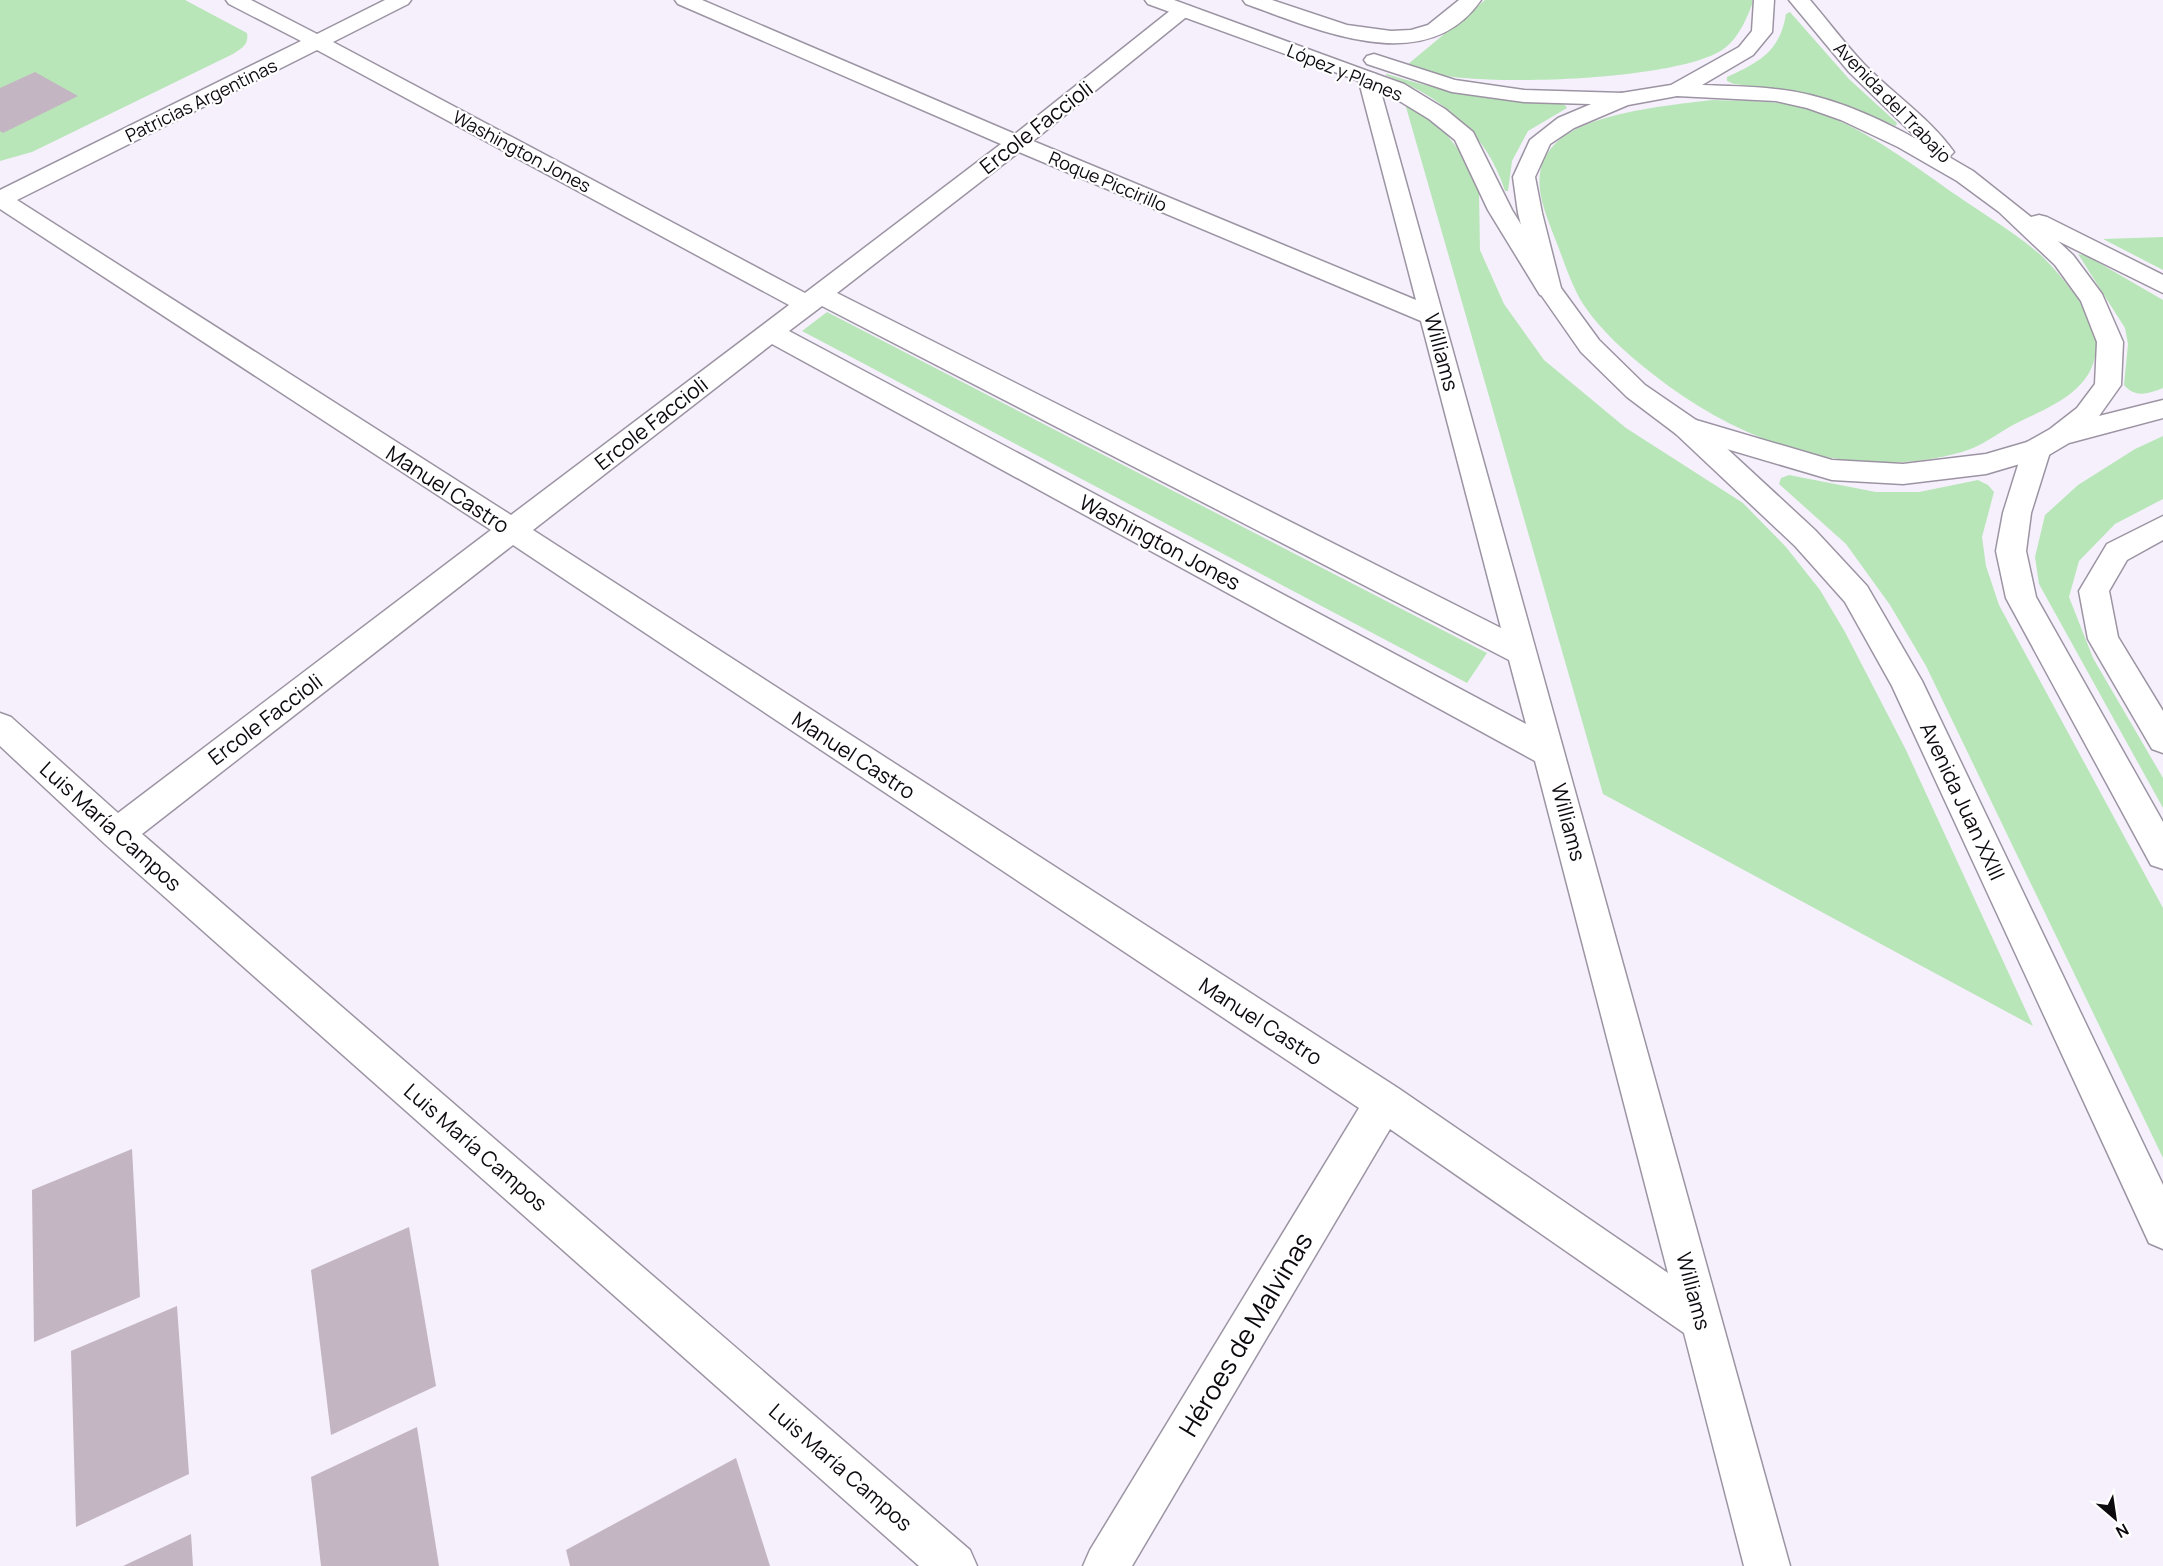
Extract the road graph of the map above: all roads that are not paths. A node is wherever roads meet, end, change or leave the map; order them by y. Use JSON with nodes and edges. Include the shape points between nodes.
{"nodes":[{"id":1,"x":236,"y":0,"type":"edge"},
{"id":2,"x":401,"y":0,"type":"edge"},
{"id":3,"x":685,"y":0,"type":"edge"},
{"id":4,"x":1155,"y":0,"type":"edge"},
{"id":5,"x":1253,"y":0,"type":"edge"},
{"id":6,"x":1471,"y":0,"type":"edge"},
{"id":7,"x":1764,"y":0,"type":"edge"},
{"id":8,"x":1799,"y":0,"type":"edge"},
{"id":9,"x":1189,"y":5,"type":"edge"},
{"id":10,"x":318,"y":42,"type":"junction"},
{"id":11,"x":1369,"y":78,"type":"junction"},
{"id":12,"x":1677,"y":90,"type":"junction"},
{"id":13,"x":1623,"y":99,"type":"junction"},
{"id":14,"x":1017,"y":143,"type":"junction"},
{"id":15,"x":1965,"y":176,"type":"junction"},
{"id":16,"x":0,"y":199,"type":"edge"},
{"id":17,"x":2007,"y":207,"type":"junction"},
{"id":18,"x":2163,"y":285,"type":"edge"},
{"id":19,"x":1549,"y":289,"type":"junction"},
{"id":20,"x":813,"y":299,"type":"junction"},
{"id":21,"x":1432,"y":316,"type":"junction"},
{"id":22,"x":770,"y":332,"type":"junction"},
{"id":23,"x":2163,"y":410,"type":"edge"},
{"id":24,"x":1686,"y":427,"type":"junction"},
{"id":25,"x":2048,"y":443,"type":"junction"},
{"id":26,"x":2163,"y":527,"type":"edge"},
{"id":27,"x":512,"y":530,"type":"junction"},
{"id":28,"x":1523,"y":653,"type":"junction"},
{"id":29,"x":0,"y":726,"type":"edge"},
{"id":30,"x":2163,"y":740,"type":"edge"},
{"id":31,"x":1550,"y":753,"type":"junction"},
{"id":32,"x":117,"y":833,"type":"junction"},
{"id":33,"x":2163,"y":854,"type":"edge"},
{"id":34,"x":1384,"y":1102,"type":"junction"},
{"id":35,"x":2163,"y":1229,"type":"edge"},
{"id":36,"x":1702,"y":1321,"type":"junction"},
{"id":37,"x":954,"y":1566,"type":"edge"},
{"id":38,"x":1106,"y":1566,"type":"edge"},
{"id":39,"x":1767,"y":1566,"type":"edge"}],
"edges":[{"from":1,"to":10,"type":"street","name":"Washington Jones"},
{"from":2,"to":10,"type":"street","name":"Patricias Argentinas"},
{"from":3,"to":14,"type":"street","name":"Roque Piccirillo"},
{"from":4,"to":9,"type":"street","name":"López y Planes"},
{"from":5,"to":6,"type":"street","name":"López y Planes","via":[[1373,38],[1436,29]]},
{"from":7,"to":12,"type":"street","via":[[1762,32],[1746,51]]},
{"from":8,"to":15,"type":"street","name":"Avenida del Trabajo","via":[[1856,68],[1922,129]]},
{"from":9,"to":11,"type":"street","name":"López y Planes"},
{"from":9,"to":13,"type":"street","name":"López y Planes","via":[[1452,86],[1524,96]]},
{"from":9,"to":14,"type":"street","name":"Ercole Faccioli"},
{"from":10,"to":16,"type":"street","name":"Patricias Argentinas"},
{"from":10,"to":20,"type":"street","name":"Washington Jones"},
{"from":11,"to":19,"type":"street","name":"López y Planes","via":[[1437,114],[1465,137],[1500,210]]},
{"from":11,"to":21,"type":"street","name":"Williams"},
{"from":12,"to":13,"type":"street"},
{"from":12,"to":15,"type":"street","via":[[1776,95],[1813,103],[1906,142]]},
{"from":13,"to":19,"type":"street","via":[[1566,123],[1541,141],[1524,177]]},
{"from":14,"to":20,"type":"street","name":"Ercole Faccioli"},
{"from":14,"to":21,"type":"street","name":"Roque Piccirillo"},
{"from":15,"to":17,"type":"street"},
{"from":16,"to":27,"type":"street","name":"Manuel Castro"},
{"from":17,"to":18,"type":"street"},
{"from":17,"to":25,"type":"street","via":[[2064,260],[2093,300],[2110,342],[2108,385],[2086,415]]},
{"from":19,"to":24,"type":"street","name":"López y Planes","via":[[1590,346],[1636,391]]},
{"from":20,"to":22,"type":"street","name":"Ercole Faccioli"},
{"from":20,"to":28,"type":"street","name":"Washington Jones"},
{"from":21,"to":28,"type":"street","name":"Williams"},
{"from":22,"to":27,"type":"street","name":"Ercole Faccioli"},
{"from":22,"to":31,"type":"street","name":"Washington Jones"},
{"from":23,"to":25,"type":"street"},
{"from":24,"to":25,"type":"street","via":[[1832,470],[1903,474],[1986,464]]},
{"from":24,"to":35,"type":"street","name":"Avenida Juan XXIII","via":[[1805,538],[1856,594],[1906,681]]},
{"from":25,"to":33,"type":"street","via":[[2017,513],[2011,550],[2020,598]]},
{"from":26,"to":30,"type":"street","via":[[2117,552],[2094,591],[2103,639]]},
{"from":27,"to":32,"type":"street","name":"Ercole Faccioli"},
{"from":27,"to":34,"type":"street","name":"Manuel Castro"},
{"from":28,"to":31,"type":"street","name":"Williams"},
{"from":29,"to":32,"type":"street","name":"Luis María Campos"},
{"from":31,"to":36,"type":"street","name":"Williams"},
{"from":32,"to":37,"type":"street","name":"Luis María Campos"},
{"from":34,"to":36,"type":"street","name":"Manuel Castro"},
{"from":34,"to":38,"type":"street","name":"Héroes de Malvinas"},
{"from":36,"to":39,"type":"street","name":"Williams"}]}
